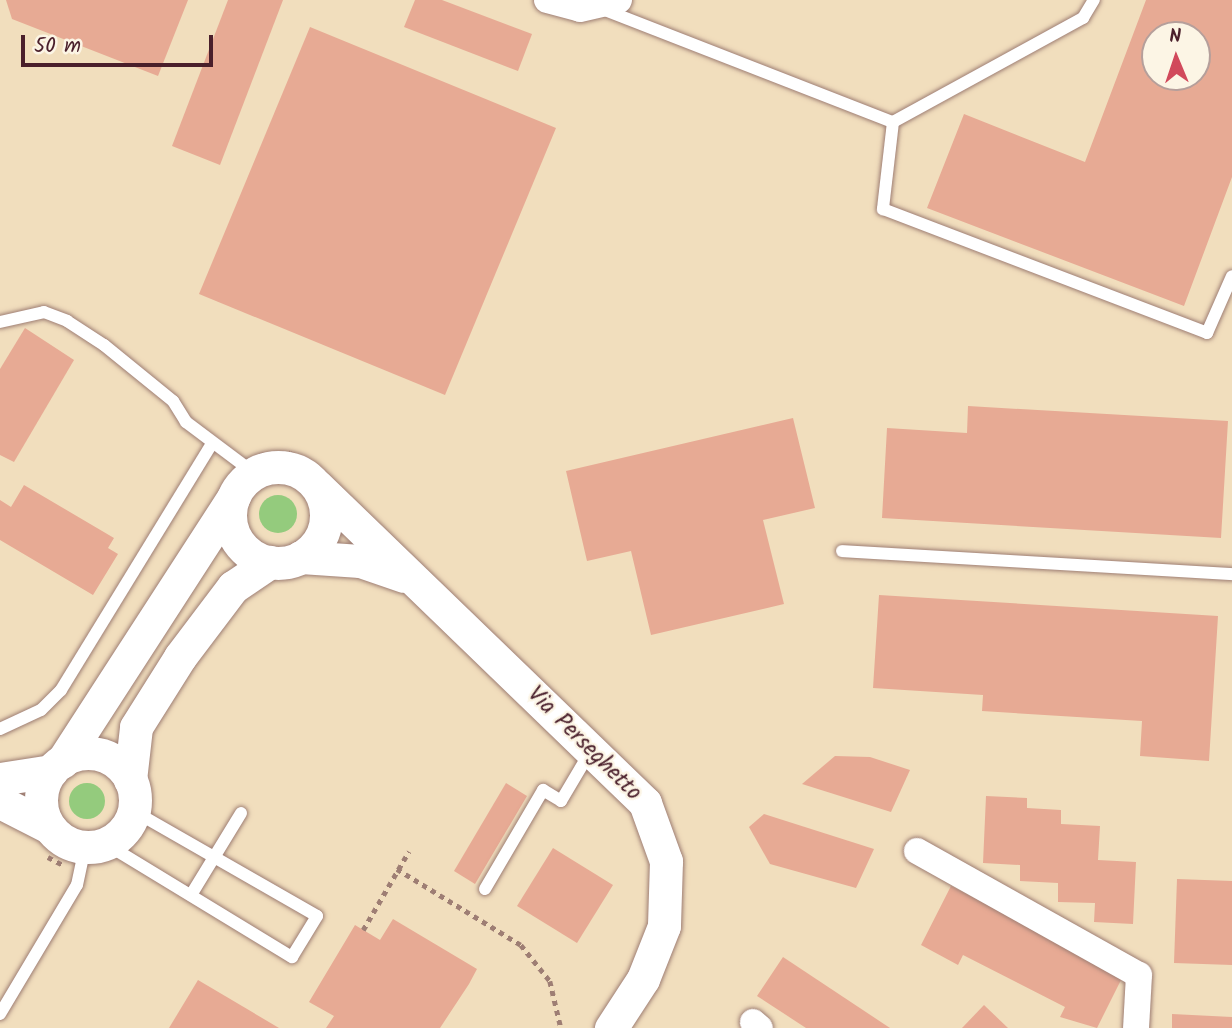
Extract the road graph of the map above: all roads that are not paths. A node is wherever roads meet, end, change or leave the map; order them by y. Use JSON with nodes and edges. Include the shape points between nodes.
{"nodes":[{"id":1,"x":547,"y":0,"type":"edge"},
{"id":2,"x":1094,"y":0,"type":"edge"},
{"id":3,"x":609,"y":4,"type":"edge"},
{"id":4,"x":893,"y":122,"type":"junction"},
{"id":5,"x":1232,"y":276,"type":"edge"},
{"id":6,"x":0,"y":322,"type":"edge"},
{"id":7,"x":212,"y":444,"type":"junction"},
{"id":8,"x":244,"y":484,"type":"junction"},
{"id":9,"x":317,"y":486,"type":"junction"},
{"id":10,"x":842,"y":551,"type":"dead end"},
{"id":11,"x":285,"y":560,"type":"junction"},
{"id":12,"x":1232,"y":574,"type":"edge"},
{"id":13,"x":408,"y":577,"type":"junction"},
{"id":14,"x":0,"y":729,"type":"edge"},
{"id":15,"x":592,"y":749,"type":"junction"},
{"id":16,"x":56,"y":766,"type":"junction"},
{"id":17,"x":0,"y":779,"type":"edge"},
{"id":18,"x":132,"y":795,"type":"junction"},
{"id":19,"x":0,"y":802,"type":"edge"},
{"id":20,"x":241,"y":813,"type":"dead end"},
{"id":21,"x":49,"y":827,"type":"junction"},
{"id":22,"x":96,"y":846,"type":"junction"},
{"id":23,"x":917,"y":851,"type":"dead end"},
{"id":24,"x":216,"y":855,"type":"junction"},
{"id":25,"x":485,"y":889,"type":"dead end"},
{"id":26,"x":191,"y":895,"type":"junction"},
{"id":27,"x":0,"y":1014,"type":"edge"},
{"id":28,"x":611,"y":1028,"type":"edge"},
{"id":29,"x":1136,"y":1028,"type":"edge"}],
"edges":[{"from":1,"to":3,"type":"street"},
{"from":2,"to":4,"type":"lane","via":[[1083,18]]},
{"from":3,"to":4,"type":"lane"},
{"from":4,"to":5,"type":"lane","via":[[883,209],[1207,333]]},
{"from":6,"to":7,"type":"lane","via":[[44,312],[67,321],[173,401],[186,422]]},
{"from":7,"to":8,"type":"lane"},
{"from":7,"to":14,"type":"lane","via":[[61,690],[41,710]]},
{"from":8,"to":9,"type":"street","via":[[289,468]]},
{"from":8,"to":11,"type":"street","via":[[236,538]]},
{"from":8,"to":16,"type":"street","via":[[89,729]]},
{"from":9,"to":11,"type":"street","via":[[324,501],[323,534]]},
{"from":9,"to":13,"type":"street","name":"Via Perseghetto"},
{"from":10,"to":12,"type":"lane"},
{"from":11,"to":13,"type":"street","name":"Via Perseghetto","via":[[360,561]]},
{"from":11,"to":18,"type":"street","via":[[233,587],[180,657],[136,727]]},
{"from":13,"to":15,"type":"street","name":"Via Perseghetto"},
{"from":15,"to":25,"type":"lane","via":[[561,801],[543,790]]},
{"from":15,"to":28,"type":"street","name":"Via Perseghetto","via":[[645,803],[666,861],[664,926],[656,953]]},
{"from":16,"to":17,"type":"street"},
{"from":16,"to":18,"type":"street","via":[[99,755]]},
{"from":16,"to":21,"type":"street","via":[[41,803]]},
{"from":18,"to":22,"type":"street","via":[[127,827]]},
{"from":18,"to":24,"type":"lane"},
{"from":19,"to":21,"type":"street"},
{"from":20,"to":24,"type":"lane"},
{"from":21,"to":22,"type":"street"},
{"from":22,"to":26,"type":"lane"},
{"from":22,"to":27,"type":"lane"},
{"from":23,"to":29,"type":"street","via":[[1139,975]]},
{"from":24,"to":26,"type":"lane"},
{"from":24,"to":26,"type":"lane","via":[[317,916],[292,957]]}]}
